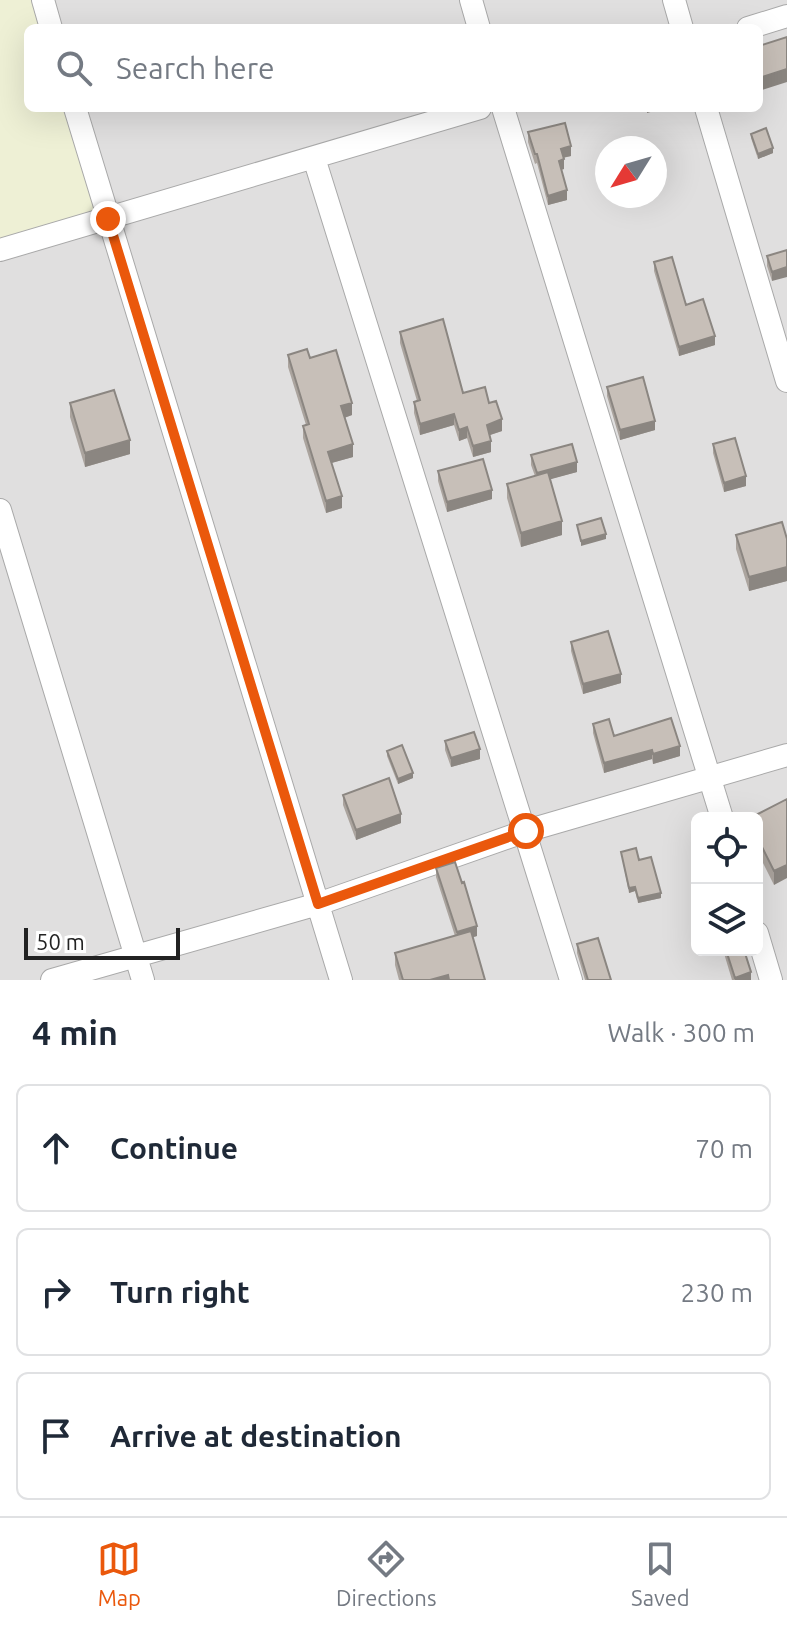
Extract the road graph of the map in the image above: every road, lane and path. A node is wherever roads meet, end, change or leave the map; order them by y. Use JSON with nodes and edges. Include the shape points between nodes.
{"nodes":[{"id":1,"x":43,"y":0,"type":"edge"},
{"id":2,"x":471,"y":0,"type":"edge"},
{"id":3,"x":674,"y":0,"type":"edge"},
{"id":4,"x":787,"y":16,"type":"edge"},
{"id":5,"x":50,"y":24,"type":"edge"},
{"id":6,"x":478,"y":24,"type":"edge"},
{"id":7,"x":681,"y":24,"type":"edge"},
{"id":8,"x":761,"y":24,"type":"edge"},
{"id":9,"x":76,"y":112,"type":"edge"},
{"id":10,"x":467,"y":112,"type":"edge"},
{"id":11,"x":504,"y":112,"type":"edge"},
{"id":12,"x":707,"y":112,"type":"edge"},
{"id":13,"x":314,"y":158,"type":"junction"},
{"id":14,"x":108,"y":219,"type":"junction"},
{"id":15,"x":0,"y":250,"type":"edge"},
{"id":16,"x":787,"y":381,"type":"edge"},
{"id":17,"x":0,"y":510,"type":"edge"},
{"id":18,"x":787,"y":755,"type":"edge"},
{"id":19,"x":710,"y":778,"type":"junction"},
{"id":20,"x":720,"y":812,"type":"edge"},
{"id":21,"x":526,"y":831,"type":"junction"},
{"id":22,"x":318,"y":904,"type":"junction"},
{"id":23,"x":763,"y":953,"type":"edge"},
{"id":24,"x":136,"y":956,"type":"junction"},
{"id":25,"x":52,"y":980,"type":"edge"},
{"id":26,"x":143,"y":980,"type":"edge"},
{"id":27,"x":341,"y":980,"type":"edge"},
{"id":28,"x":571,"y":980,"type":"edge"},
{"id":29,"x":771,"y":980,"type":"edge"}],
"edges":[{"from":1,"to":5,"type":"street"},
{"from":2,"to":6,"type":"street"},
{"from":3,"to":7,"type":"street"},
{"from":4,"to":8,"type":"street"},
{"from":9,"to":14,"type":"street"},
{"from":10,"to":13,"type":"street"},
{"from":11,"to":19,"type":"street"},
{"from":12,"to":16,"type":"street"},
{"from":13,"to":14,"type":"street"},
{"from":13,"to":21,"type":"street"},
{"from":14,"to":15,"type":"street"},
{"from":14,"to":22,"type":"street"},
{"from":17,"to":24,"type":"street"},
{"from":18,"to":19,"type":"street"},
{"from":19,"to":20,"type":"street"},
{"from":19,"to":21,"type":"street"},
{"from":21,"to":22,"type":"street"},
{"from":21,"to":28,"type":"street"},
{"from":22,"to":24,"type":"street"},
{"from":22,"to":27,"type":"street"},
{"from":23,"to":29,"type":"street"},
{"from":24,"to":25,"type":"street"},
{"from":24,"to":26,"type":"street"}]}
